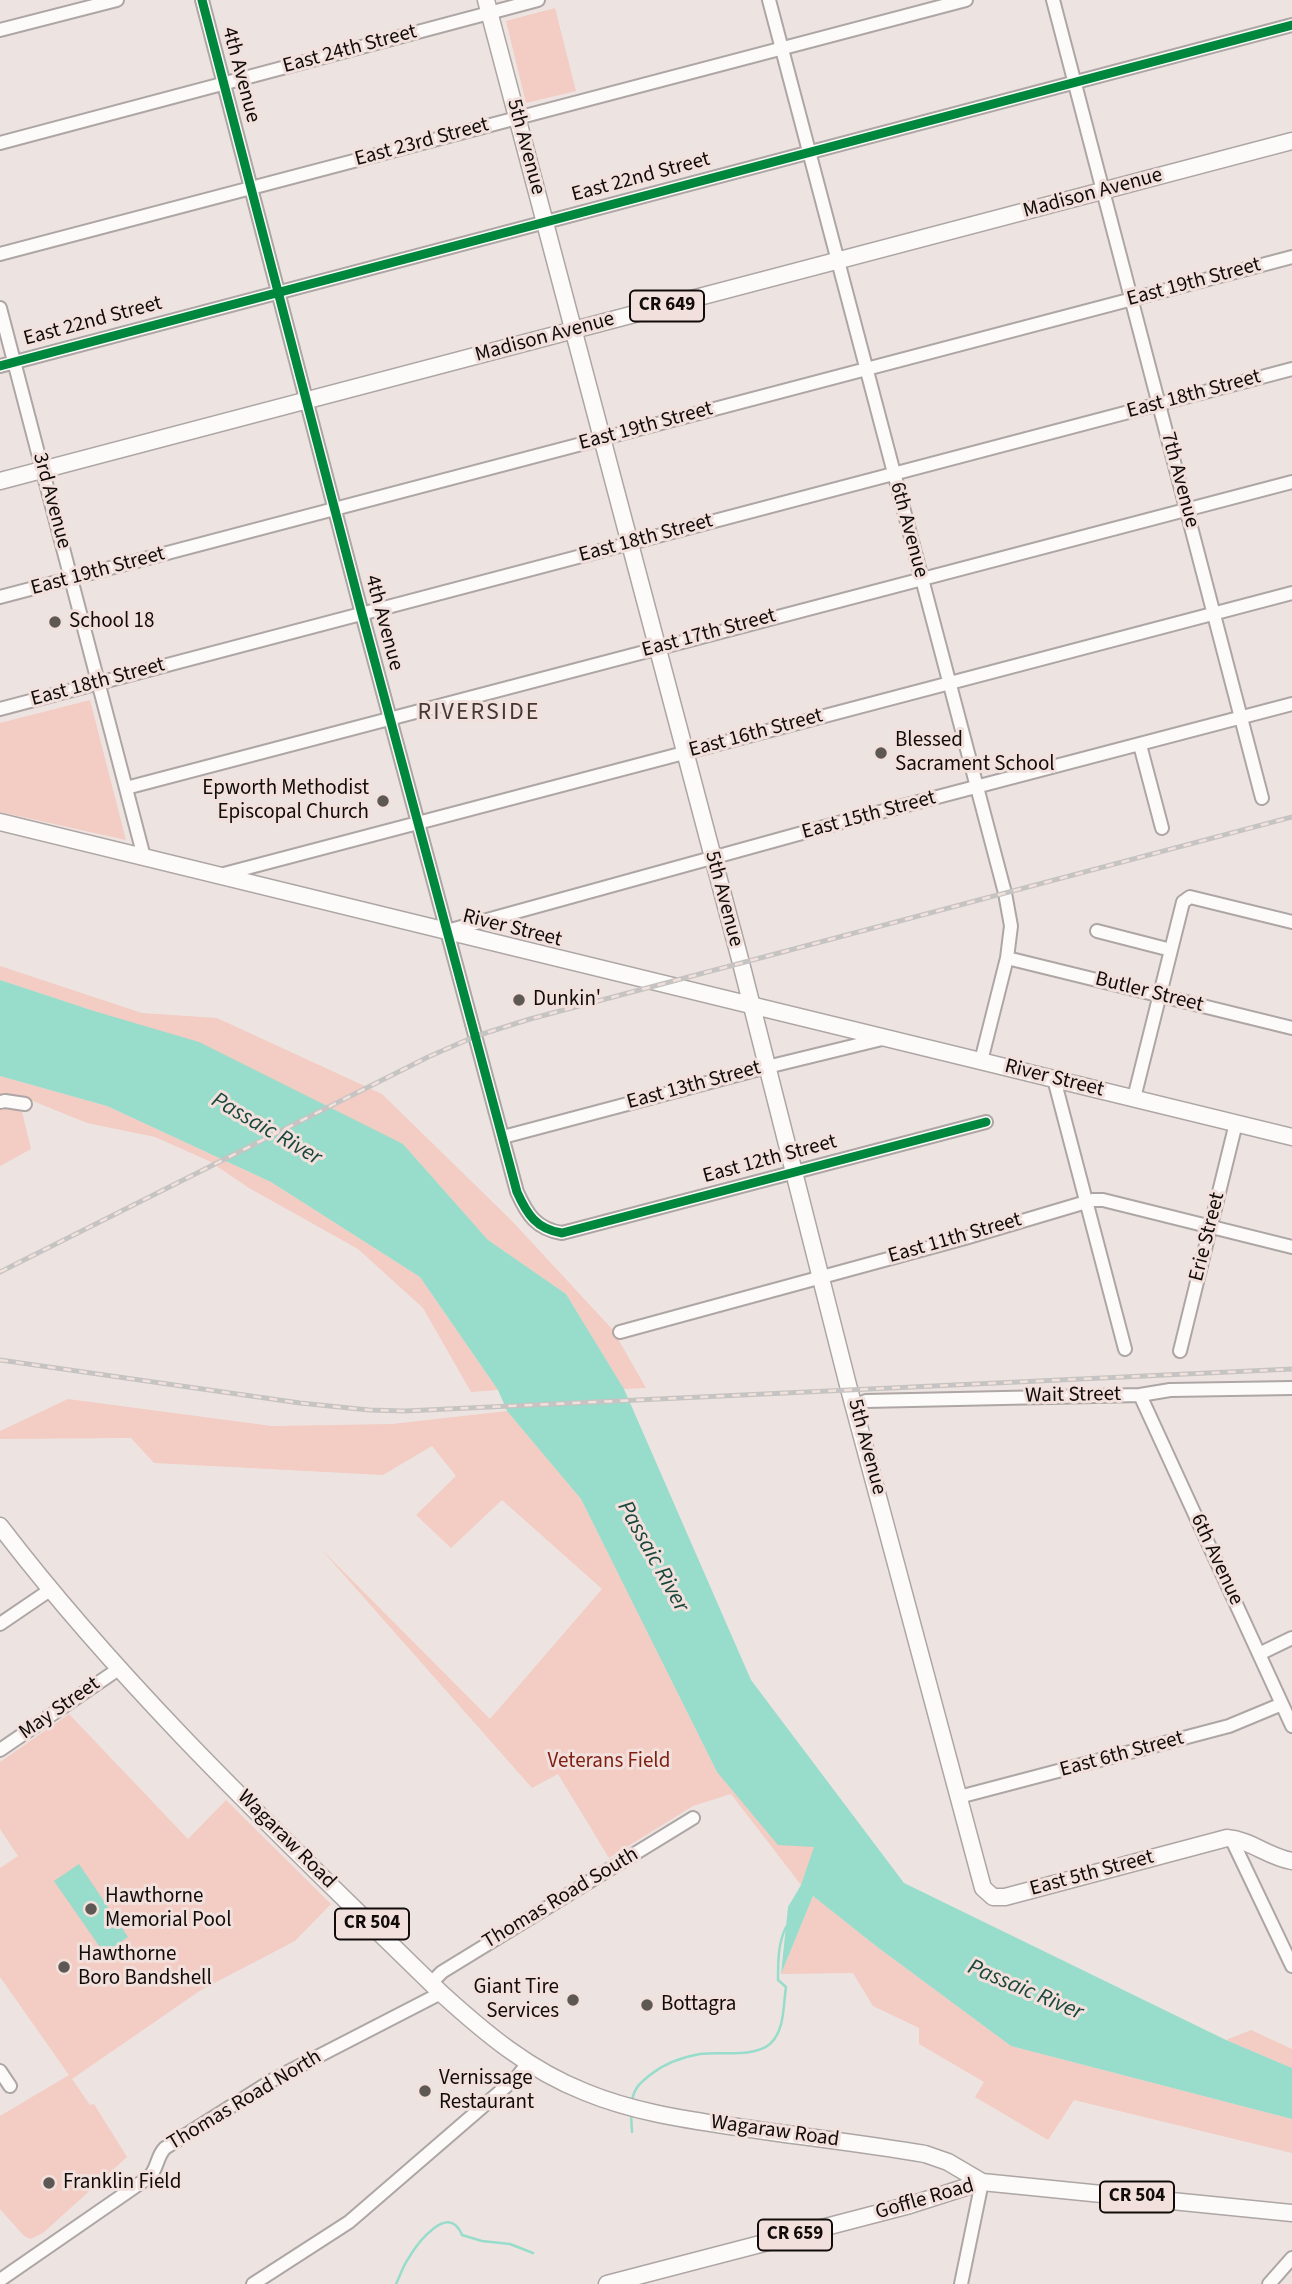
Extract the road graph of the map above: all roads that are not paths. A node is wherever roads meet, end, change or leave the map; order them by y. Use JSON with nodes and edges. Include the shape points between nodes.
{"nodes":[{"id":1,"x":117,"y":0,"type":"edge"},
{"id":2,"x":202,"y":0,"type":"edge"},
{"id":3,"x":538,"y":0,"type":"edge"},
{"id":4,"x":769,"y":0,"type":"edge"},
{"id":5,"x":966,"y":0,"type":"edge"},
{"id":6,"x":1053,"y":0,"type":"edge"},
{"id":7,"x":488,"y":6,"type":"edge"},
{"id":8,"x":1292,"y":25,"type":"edge"},
{"id":9,"x":0,"y":30,"type":"edge"},
{"id":10,"x":781,"y":48,"type":"junction"},
{"id":11,"x":225,"y":84,"type":"junction"},
{"id":12,"x":1075,"y":84,"type":"junction"},
{"id":13,"x":517,"y":118,"type":"junction"},
{"id":14,"x":1292,"y":141,"type":"edge"},
{"id":15,"x":0,"y":143,"type":"edge"},
{"id":16,"x":809,"y":152,"type":"junction"},
{"id":17,"x":253,"y":188,"type":"junction"},
{"id":18,"x":1104,"y":191,"type":"junction"},
{"id":19,"x":544,"y":222,"type":"junction"},
{"id":20,"x":0,"y":254,"type":"edge"},
{"id":21,"x":1292,"y":257,"type":"edge"},
{"id":22,"x":838,"y":261,"type":"junction"},
{"id":23,"x":279,"y":291,"type":"junction"},
{"id":24,"x":1132,"y":299,"type":"junction"},
{"id":25,"x":0,"y":308,"type":"edge"},
{"id":26,"x":572,"y":331,"type":"junction"},
{"id":27,"x":14,"y":362,"type":"junction"},
{"id":28,"x":0,"y":366,"type":"edge"},
{"id":29,"x":1292,"y":369,"type":"edge"},
{"id":30,"x":866,"y":370,"type":"junction"},
{"id":31,"x":308,"y":401,"type":"junction"},
{"id":32,"x":1159,"y":404,"type":"junction"},
{"id":33,"x":601,"y":439,"type":"junction"},
{"id":34,"x":43,"y":470,"type":"junction"},
{"id":35,"x":893,"y":474,"type":"junction"},
{"id":36,"x":0,"y":481,"type":"edge"},
{"id":37,"x":1292,"y":482,"type":"edge"},
{"id":38,"x":336,"y":509,"type":"junction"},
{"id":39,"x":1187,"y":509,"type":"junction"},
{"id":40,"x":629,"y":544,"type":"junction"},
{"id":41,"x":71,"y":578,"type":"junction"},
{"id":42,"x":921,"y":578,"type":"junction"},
{"id":43,"x":1292,"y":593,"type":"edge"},
{"id":44,"x":0,"y":597,"type":"edge"},
{"id":45,"x":362,"y":614,"type":"junction"},
{"id":46,"x":1214,"y":614,"type":"junction"},
{"id":47,"x":656,"y":648,"type":"junction"},
{"id":48,"x":99,"y":683,"type":"junction"},
{"id":49,"x":949,"y":683,"type":"junction"},
{"id":50,"x":1292,"y":704,"type":"edge"},
{"id":51,"x":0,"y":709,"type":"edge"},
{"id":52,"x":1241,"y":717,"type":"junction"},
{"id":53,"x":390,"y":718,"type":"junction"},
{"id":54,"x":1140,"y":744,"type":"junction"},
{"id":55,"x":684,"y":753,"type":"junction"},
{"id":56,"x":126,"y":788,"type":"junction"},
{"id":57,"x":976,"y":788,"type":"junction"},
{"id":58,"x":1262,"y":798,"type":"dead end"},
{"id":59,"x":0,"y":822,"type":"edge"},
{"id":60,"x":419,"y":823,"type":"junction"},
{"id":61,"x":1162,"y":828,"type":"dead end"},
{"id":62,"x":144,"y":857,"type":"junction"},
{"id":63,"x":712,"y":858,"type":"junction"},
{"id":64,"x":220,"y":875,"type":"junction"},
{"id":65,"x":1292,"y":922,"type":"edge"},
{"id":66,"x":447,"y":931,"type":"junction"},
{"id":67,"x":1097,"y":931,"type":"dead end"},
{"id":68,"x":1171,"y":950,"type":"junction"},
{"id":69,"x":1007,"y":958,"type":"junction"},
{"id":70,"x":1159,"y":996,"type":"junction"},
{"id":71,"x":750,"y":1004,"type":"junction"},
{"id":72,"x":1292,"y":1028,"type":"edge"},
{"id":73,"x":886,"y":1038,"type":"junction"},
{"id":74,"x":981,"y":1061,"type":"junction"},
{"id":75,"x":766,"y":1067,"type":"junction"},
{"id":76,"x":1054,"y":1079,"type":"junction"},
{"id":77,"x":1134,"y":1098,"type":"junction"},
{"id":78,"x":0,"y":1102,"type":"edge"},
{"id":79,"x":25,"y":1104,"type":"dead end"},
{"id":80,"x":986,"y":1122,"type":"dead end"},
{"id":81,"x":1236,"y":1123,"type":"junction"},
{"id":82,"x":503,"y":1137,"type":"junction"},
{"id":83,"x":1292,"y":1137,"type":"edge"},
{"id":84,"x":794,"y":1172,"type":"junction"},
{"id":85,"x":1086,"y":1202,"type":"junction"},
{"id":86,"x":1211,"y":1227,"type":"junction"},
{"id":87,"x":562,"y":1233,"type":"joint"},
{"id":88,"x":1292,"y":1247,"type":"edge"},
{"id":89,"x":821,"y":1276,"type":"junction"},
{"id":90,"x":620,"y":1332,"type":"dead end"},
{"id":91,"x":1125,"y":1349,"type":"dead end"},
{"id":92,"x":1180,"y":1351,"type":"dead end"},
{"id":93,"x":1292,"y":1388,"type":"edge"},
{"id":94,"x":1140,"y":1395,"type":"junction"},
{"id":95,"x":855,"y":1406,"type":"junction"},
{"id":96,"x":0,"y":1526,"type":"edge"},
{"id":97,"x":50,"y":1590,"type":"junction"},
{"id":98,"x":0,"y":1624,"type":"edge"},
{"id":99,"x":1292,"y":1638,"type":"edge"},
{"id":100,"x":1259,"y":1654,"type":"junction"},
{"id":101,"x":120,"y":1668,"type":"junction"},
{"id":102,"x":1282,"y":1704,"type":"junction"},
{"id":103,"x":1292,"y":1726,"type":"edge"},
{"id":104,"x":0,"y":1750,"type":"edge"},
{"id":105,"x":959,"y":1797,"type":"junction"},
{"id":106,"x":693,"y":1818,"type":"dead end"},
{"id":107,"x":1231,"y":1838,"type":"junction"},
{"id":108,"x":1292,"y":1861,"type":"edge"},
{"id":109,"x":1292,"y":1966,"type":"edge"},
{"id":110,"x":436,"y":1988,"type":"junction"},
{"id":111,"x":528,"y":2063,"type":"junction"},
{"id":112,"x":0,"y":2071,"type":"edge"},
{"id":113,"x":10,"y":2085,"type":"dead end"},
{"id":114,"x":982,"y":2182,"type":"junction"},
{"id":115,"x":1292,"y":2213,"type":"edge"},
{"id":116,"x":1292,"y":2258,"type":"edge"},
{"id":117,"x":0,"y":2280,"type":"edge"},
{"id":118,"x":253,"y":2284,"type":"edge"},
{"id":119,"x":607,"y":2284,"type":"edge"},
{"id":120,"x":961,"y":2284,"type":"edge"},
{"id":121,"x":1269,"y":2284,"type":"edge"}],
"edges":[{"from":1,"to":9,"type":"street"},
{"from":2,"to":11,"type":"street","name":"4th Avenue"},
{"from":3,"to":7,"type":"street","name":"East 24th Street"},
{"from":4,"to":10,"type":"street","name":"6th Avenue"},
{"from":5,"to":10,"type":"street","name":"East 23rd Street"},
{"from":6,"to":12,"type":"street","name":"7th Avenue"},
{"from":7,"to":11,"type":"street","name":"East 24th Street"},
{"from":7,"to":13,"type":"main road","name":"5th Avenue"},
{"from":8,"to":12,"type":"street","name":"East 22nd Street"},
{"from":10,"to":13,"type":"street","name":"East 23rd Street"},
{"from":10,"to":16,"type":"street","name":"6th Avenue"},
{"from":11,"to":15,"type":"street","name":"East 24th Street"},
{"from":11,"to":17,"type":"street","name":"4th Avenue"},
{"from":12,"to":16,"type":"street","name":"East 22nd Street"},
{"from":12,"to":18,"type":"street","name":"7th Avenue"},
{"from":13,"to":17,"type":"street","name":"East 23rd Street"},
{"from":13,"to":19,"type":"main road","name":"5th Avenue"},
{"from":14,"to":18,"type":"main road","name":"Madison Avenue","number":"CR 649"},
{"from":16,"to":19,"type":"street","name":"East 22nd Street"},
{"from":16,"to":22,"type":"street","name":"6th Avenue"},
{"from":17,"to":20,"type":"street","name":"East 23rd Street"},
{"from":17,"to":23,"type":"street","name":"4th Avenue"},
{"from":18,"to":22,"type":"main road","name":"Madison Avenue","number":"CR 649"},
{"from":18,"to":24,"type":"street","name":"7th Avenue"},
{"from":19,"to":23,"type":"street","name":"East 22nd Street"},
{"from":19,"to":26,"type":"main road","name":"5th Avenue"},
{"from":21,"to":24,"type":"street","name":"East 19th Street"},
{"from":22,"to":26,"type":"main road","name":"Madison Avenue","number":"CR 649"},
{"from":22,"to":30,"type":"street","name":"6th Avenue"},
{"from":23,"to":27,"type":"street","name":"East 22nd Street"},
{"from":23,"to":31,"type":"street","name":"4th Avenue"},
{"from":24,"to":30,"type":"street","name":"East 19th Street"},
{"from":24,"to":32,"type":"street","name":"7th Avenue"},
{"from":25,"to":27,"type":"street","name":"3rd Avenue"},
{"from":26,"to":31,"type":"main road","name":"Madison Avenue","number":"CR 649"},
{"from":26,"to":33,"type":"main road","name":"5th Avenue"},
{"from":27,"to":28,"type":"street","name":"East 22nd Street"},
{"from":27,"to":34,"type":"street","name":"3rd Avenue"},
{"from":29,"to":32,"type":"street","name":"East 18th Street"},
{"from":30,"to":33,"type":"street","name":"East 19th Street"},
{"from":30,"to":35,"type":"street","name":"6th Avenue"},
{"from":31,"to":34,"type":"main road","name":"Madison Avenue","number":"CR 649"},
{"from":31,"to":38,"type":"street","name":"4th Avenue"},
{"from":32,"to":35,"type":"street","name":"East 18th Street"},
{"from":32,"to":39,"type":"street","name":"7th Avenue"},
{"from":33,"to":38,"type":"street","name":"East 19th Street"},
{"from":33,"to":40,"type":"main road","name":"5th Avenue"},
{"from":34,"to":36,"type":"main road","name":"Madison Avenue"},
{"from":34,"to":41,"type":"street","name":"3rd Avenue"},
{"from":35,"to":40,"type":"street","name":"East 18th Street"},
{"from":35,"to":42,"type":"street","name":"6th Avenue"},
{"from":37,"to":39,"type":"street","name":"East 17th Street"},
{"from":38,"to":41,"type":"street","name":"East 19th Street"},
{"from":38,"to":45,"type":"street","name":"4th Avenue"},
{"from":39,"to":42,"type":"street","name":"East 17th Street"},
{"from":39,"to":46,"type":"street","name":"7th Avenue"},
{"from":40,"to":45,"type":"street","name":"East 18th Street"},
{"from":40,"to":47,"type":"main road","name":"5th Avenue"},
{"from":41,"to":44,"type":"street","name":"East 19th Street"},
{"from":41,"to":48,"type":"street","name":"3rd Avenue"},
{"from":42,"to":47,"type":"street","name":"East 17th Street"},
{"from":42,"to":49,"type":"street","name":"6th Avenue"},
{"from":43,"to":46,"type":"street","name":"East 16th Street"},
{"from":45,"to":48,"type":"street","name":"East 18th Street"},
{"from":45,"to":53,"type":"street","name":"4th Avenue"},
{"from":46,"to":49,"type":"street","name":"East 16th Street"},
{"from":46,"to":52,"type":"street","name":"7th Avenue"},
{"from":47,"to":53,"type":"street","name":"East 17th Street"},
{"from":47,"to":55,"type":"main road","name":"5th Avenue"},
{"from":48,"to":51,"type":"street","name":"East 18th Street"},
{"from":48,"to":56,"type":"street","name":"3rd Avenue"},
{"from":49,"to":55,"type":"street","name":"East 16th Street"},
{"from":49,"to":57,"type":"street","name":"6th Avenue"},
{"from":50,"to":52,"type":"street","name":"East 15th Street"},
{"from":52,"to":54,"type":"street","name":"East 15th Street"},
{"from":52,"to":58,"type":"street","name":"7th Avenue"},
{"from":53,"to":56,"type":"street","name":"East 17th Street"},
{"from":53,"to":60,"type":"street","name":"4th Avenue"},
{"from":54,"to":57,"type":"street","name":"East 15th Street"},
{"from":54,"to":61,"type":"street"},
{"from":55,"to":60,"type":"street","name":"East 16th Street"},
{"from":55,"to":63,"type":"main road","name":"5th Avenue"},
{"from":56,"to":62,"type":"street","name":"3rd Avenue"},
{"from":57,"to":63,"type":"street","name":"East 15th Street"},
{"from":57,"to":69,"type":"street","name":"6th Avenue","via":[[1009,915]]},
{"from":59,"to":62,"type":"main road","name":"River Street"},
{"from":60,"to":64,"type":"street","name":"East 16th Street"},
{"from":60,"to":66,"type":"street","name":"4th Avenue"},
{"from":62,"to":64,"type":"main road","name":"River Street"},
{"from":63,"to":66,"type":"street","name":"East 15th Street"},
{"from":63,"to":71,"type":"main road","name":"5th Avenue"},
{"from":64,"to":66,"type":"main road","name":"River Street"},
{"from":65,"to":68,"type":"street","via":[[1189,897]]},
{"from":66,"to":71,"type":"main road","name":"River Street"},
{"from":66,"to":82,"type":"street","name":"4th Avenue"},
{"from":67,"to":68,"type":"street"},
{"from":68,"to":70,"type":"street"},
{"from":69,"to":70,"type":"street","name":"Butler Street"},
{"from":69,"to":74,"type":"street","name":"6th Avenue"},
{"from":70,"to":72,"type":"street","name":"Butler Street"},
{"from":70,"to":77,"type":"street"},
{"from":71,"to":73,"type":"main road","name":"River Street"},
{"from":71,"to":75,"type":"main road","name":"5th Avenue"},
{"from":73,"to":74,"type":"main road","name":"River Street"},
{"from":73,"to":75,"type":"street","name":"East 13th Street"},
{"from":74,"to":76,"type":"main road","name":"River Street"},
{"from":75,"to":82,"type":"street","name":"East 13th Street"},
{"from":75,"to":84,"type":"main road","name":"5th Avenue"},
{"from":76,"to":77,"type":"main road","name":"River Street"},
{"from":76,"to":85,"type":"street"},
{"from":77,"to":81,"type":"main road","name":"River Street"},
{"from":78,"to":79,"type":"street"},
{"from":80,"to":84,"type":"street","name":"East 12th Street"},
{"from":81,"to":83,"type":"main road","name":"River Street"},
{"from":81,"to":86,"type":"street","name":"Erie Street"},
{"from":82,"to":87,"type":"street","name":"4th Avenue","via":[[526,1212],[543,1227]]},
{"from":84,"to":87,"type":"street","name":"East 12th Street"},
{"from":84,"to":89,"type":"main road","name":"5th Avenue"},
{"from":85,"to":86,"type":"street","name":"East 11th Street","via":[[1103,1200]]},
{"from":85,"to":89,"type":"street","name":"East 11th Street"},
{"from":85,"to":91,"type":"street"},
{"from":86,"to":88,"type":"street","name":"East 11th Street"},
{"from":86,"to":92,"type":"street","name":"Erie Street"},
{"from":89,"to":90,"type":"street","name":"East 11th Street"},
{"from":89,"to":95,"type":"main road","name":"5th Avenue"},
{"from":93,"to":94,"type":"street","name":"Wait Street","via":[[1170,1390]]},
{"from":94,"to":95,"type":"street","name":"Wait Street","via":[[866,1401]]},
{"from":94,"to":100,"type":"street","name":"6th Avenue"},
{"from":95,"to":105,"type":"main road","name":"5th Avenue"},
{"from":96,"to":97,"type":"main road","name":"Wagaraw Road","number":"CR 504"},
{"from":97,"to":98,"type":"street"},
{"from":97,"to":101,"type":"main road","name":"Wagaraw Road","number":"CR 504"},
{"from":99,"to":100,"type":"street"},
{"from":100,"to":102,"type":"street","name":"6th Avenue"},
{"from":101,"to":104,"type":"street","name":"May Street"},
{"from":101,"to":110,"type":"main road","name":"Wagaraw Road","number":"CR 504","via":[[200,1755]]},
{"from":102,"to":103,"type":"street","name":"6th Avenue"},
{"from":102,"to":105,"type":"street","name":"East 6th Street","via":[[1230,1726]]},
{"from":105,"to":107,"type":"main road","name":"East 5th Street","via":[[983,1888],[997,1898]]},
{"from":106,"to":110,"type":"street","name":"Thomas Road South","via":[[442,1972]]},
{"from":107,"to":108,"type":"main road"},
{"from":107,"to":109,"type":"street"},
{"from":110,"to":111,"type":"main road","name":"Wagaraw Road","number":"CR 504"},
{"from":110,"to":117,"type":"street","name":"Thomas Road North","via":[[275,2078],[165,2148],[149,2178]]},
{"from":111,"to":114,"type":"main road","name":"Wagaraw Road","number":"CR 504","via":[[584,2092],[639,2110],[925,2154]]},
{"from":111,"to":118,"type":"street","via":[[360,2213]]},
{"from":112,"to":113,"type":"street"},
{"from":114,"to":115,"type":"main road","name":"Goffle Road","number":"CR 504"},
{"from":114,"to":119,"type":"main road","name":"Goffle Road","number":"CR 659","via":[[910,2206]]},
{"from":114,"to":120,"type":"street"},
{"from":116,"to":121,"type":"street"}]}
